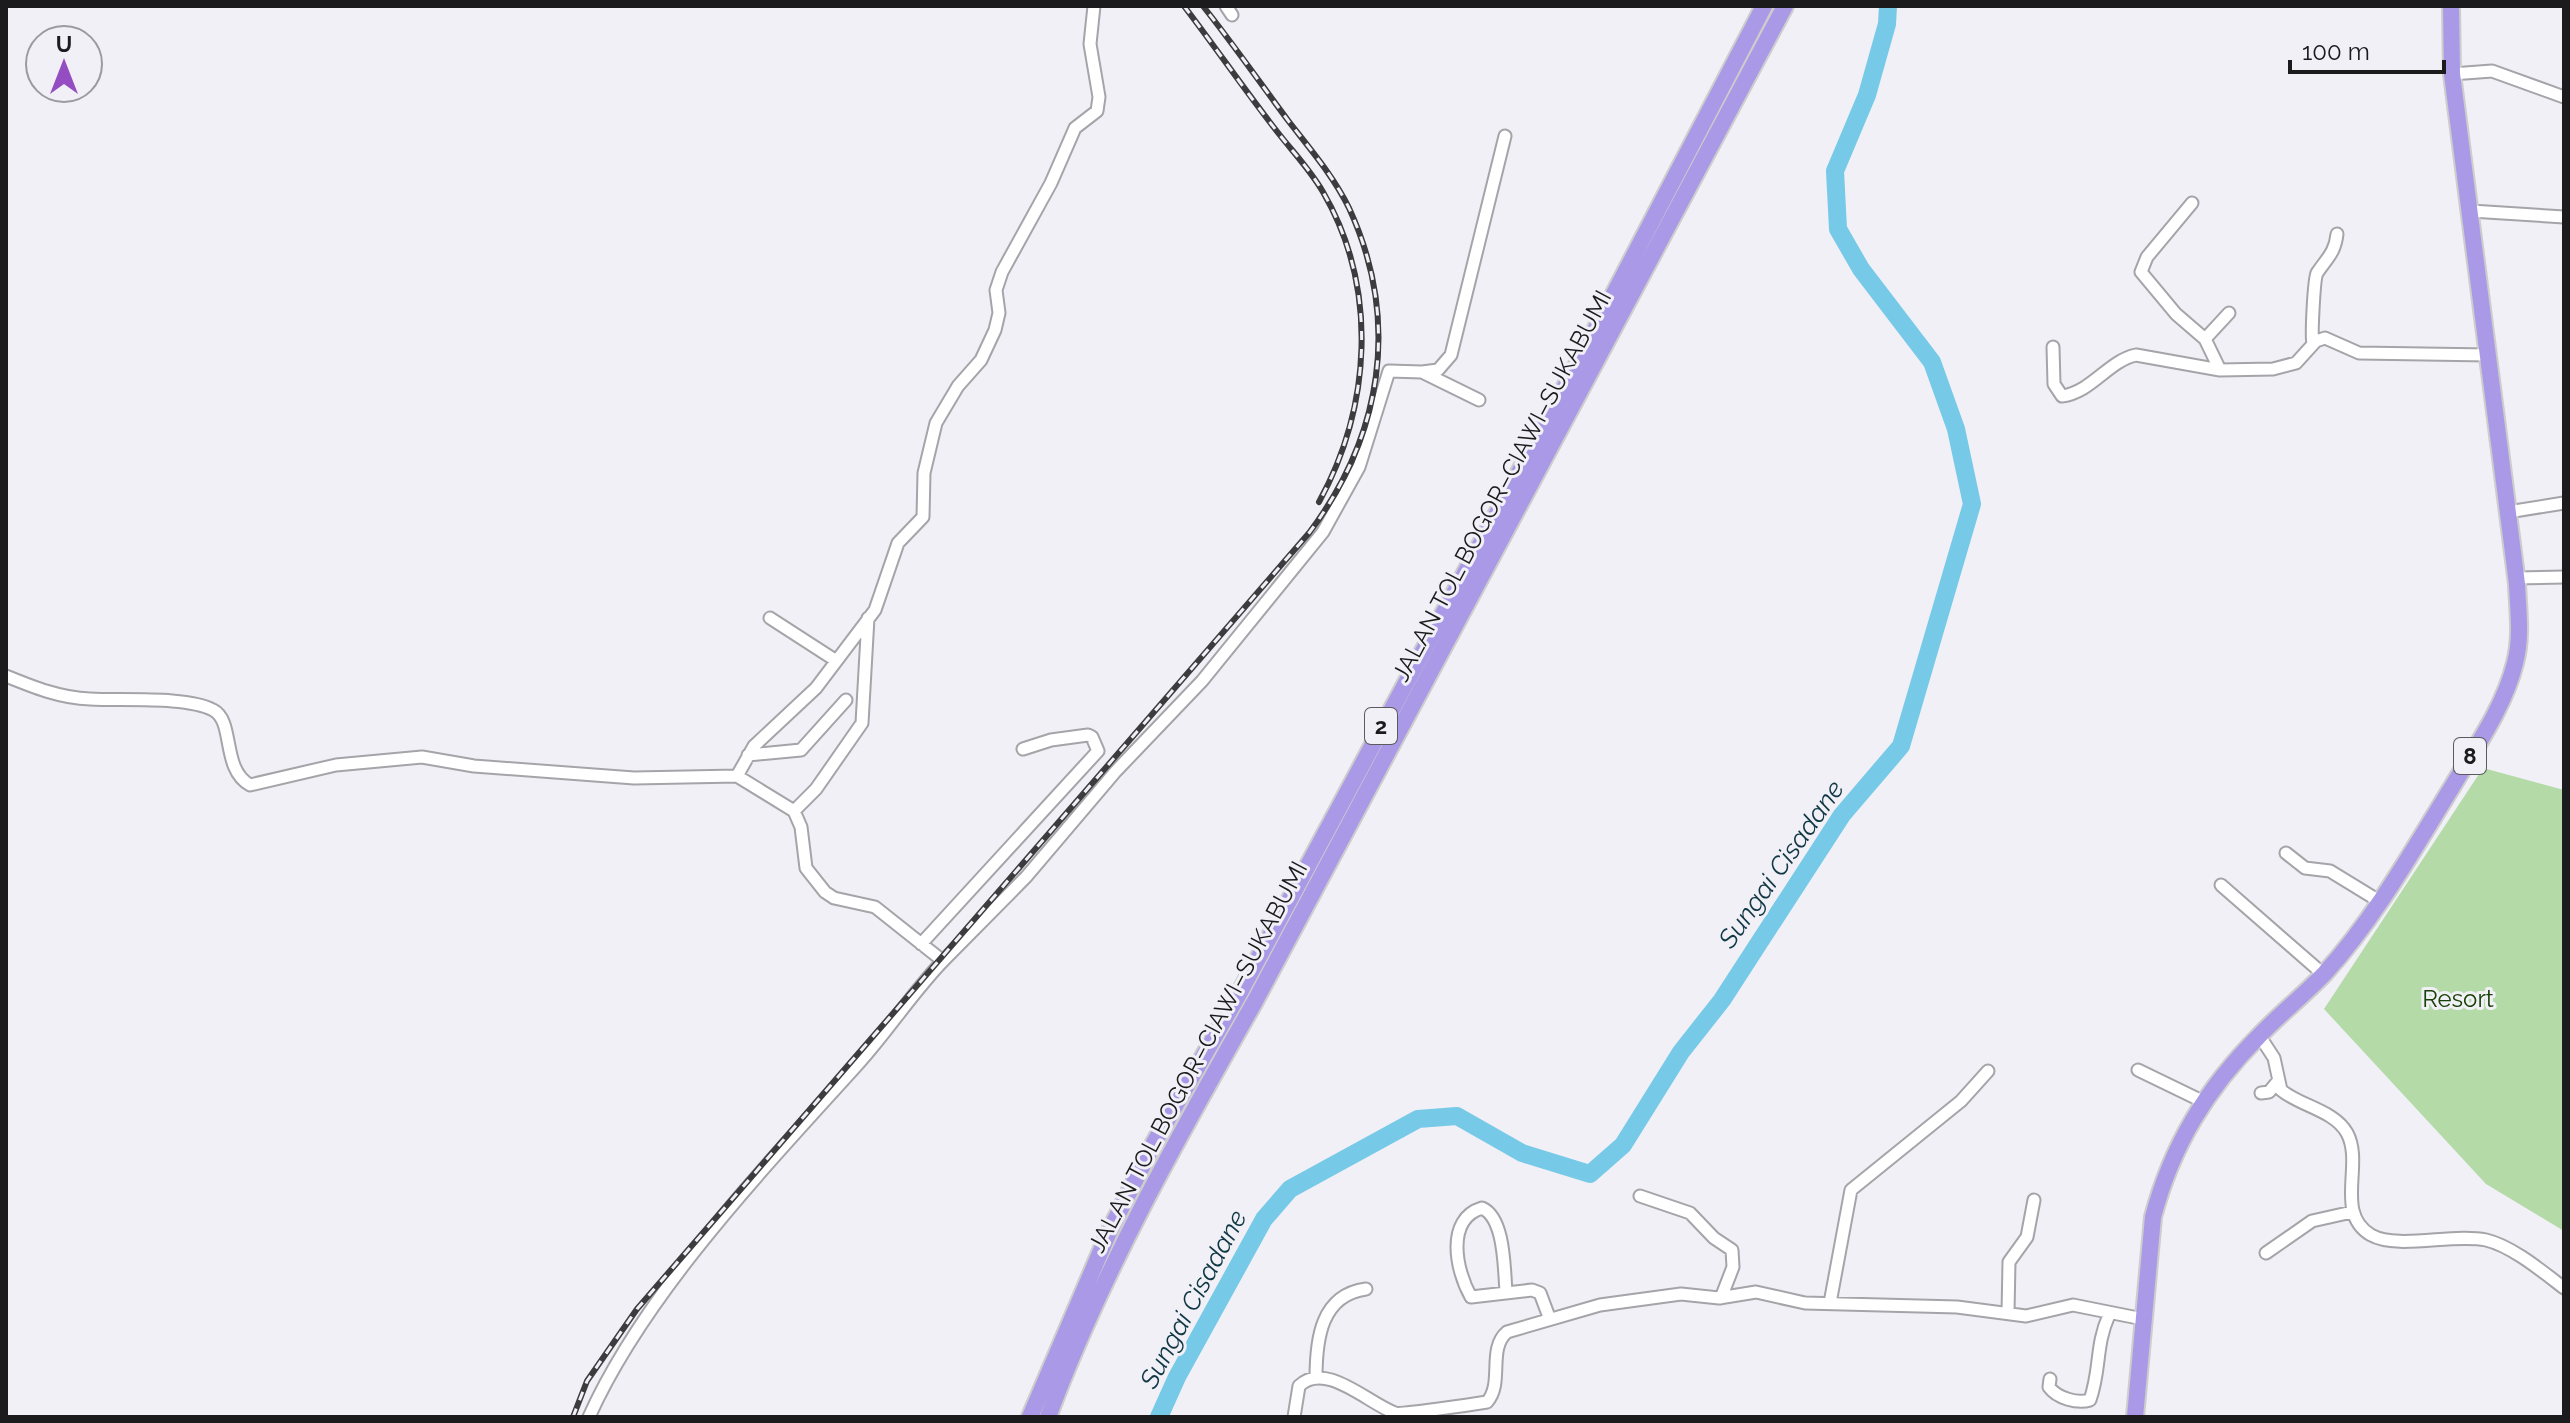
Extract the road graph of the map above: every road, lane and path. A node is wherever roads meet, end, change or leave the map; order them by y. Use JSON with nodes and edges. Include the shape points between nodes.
{"nodes":[{"id":1,"x":1094,"y":6,"type":"edge"},
{"id":2,"x":1764,"y":6,"type":"edge"},
{"id":3,"x":1785,"y":6,"type":"edge"},
{"id":4,"x":2451,"y":6,"type":"edge"},
{"id":5,"x":2452,"y":74,"type":"junction"},
{"id":6,"x":2564,"y":97,"type":"edge"},
{"id":7,"x":1505,"y":136,"type":"dead end"},
{"id":8,"x":2192,"y":203,"type":"dead end"},
{"id":9,"x":2471,"y":211,"type":"junction"},
{"id":10,"x":2564,"y":217,"type":"edge"},
{"id":11,"x":2337,"y":234,"type":"dead end"},
{"id":12,"x":2229,"y":313,"type":"dead end"},
{"id":13,"x":2205,"y":339,"type":"junction"},
{"id":14,"x":2313,"y":344,"type":"junction"},
{"id":15,"x":2053,"y":347,"type":"dead end"},
{"id":16,"x":2489,"y":355,"type":"junction"},
{"id":17,"x":2220,"y":370,"type":"junction"},
{"id":18,"x":1422,"y":372,"type":"junction"},
{"id":19,"x":1479,"y":400,"type":"dead end"},
{"id":20,"x":2564,"y":503,"type":"edge"},
{"id":21,"x":2508,"y":512,"type":"junction"},
{"id":22,"x":2564,"y":577,"type":"edge"},
{"id":23,"x":2516,"y":578,"type":"junction"},
{"id":24,"x":770,"y":618,"type":"dead end"},
{"id":25,"x":868,"y":618,"type":"junction"},
{"id":26,"x":835,"y":660,"type":"junction"},
{"id":27,"x":6,"y":676,"type":"edge"},
{"id":28,"x":846,"y":700,"type":"dead end"},
{"id":29,"x":1023,"y":749,"type":"dead end"},
{"id":30,"x":748,"y":755,"type":"junction"},
{"id":31,"x":737,"y":776,"type":"junction"},
{"id":32,"x":794,"y":811,"type":"junction"},
{"id":33,"x":2286,"y":853,"type":"dead end"},
{"id":34,"x":2221,"y":885,"type":"dead end"},
{"id":35,"x":2379,"y":901,"type":"junction"},
{"id":36,"x":921,"y":944,"type":"junction"},
{"id":37,"x":943,"y":961,"type":"junction"},
{"id":38,"x":2323,"y":974,"type":"junction"},
{"id":39,"x":2259,"y":1035,"type":"junction"},
{"id":40,"x":2138,"y":1070,"type":"dead end"},
{"id":41,"x":1988,"y":1071,"type":"dead end"},
{"id":42,"x":2278,"y":1081,"type":"junction"},
{"id":43,"x":2261,"y":1093,"type":"dead end"},
{"id":44,"x":2202,"y":1101,"type":"junction"},
{"id":45,"x":1640,"y":1196,"type":"dead end"},
{"id":46,"x":2034,"y":1200,"type":"dead end"},
{"id":47,"x":2352,"y":1212,"type":"junction"},
{"id":48,"x":2266,"y":1253,"type":"dead end"},
{"id":49,"x":2564,"y":1288,"type":"edge"},
{"id":50,"x":1366,"y":1289,"type":"dead end"},
{"id":51,"x":1506,"y":1291,"type":"junction"},
{"id":52,"x":1721,"y":1298,"type":"junction"},
{"id":53,"x":1830,"y":1303,"type":"junction"},
{"id":54,"x":2008,"y":1313,"type":"junction"},
{"id":55,"x":2109,"y":1315,"type":"junction"},
{"id":56,"x":1549,"y":1317,"type":"junction"},
{"id":57,"x":2143,"y":1319,"type":"junction"},
{"id":58,"x":1316,"y":1378,"type":"junction"},
{"id":59,"x":2050,"y":1379,"type":"dead end"},
{"id":60,"x":589,"y":1417,"type":"edge"},
{"id":61,"x":1030,"y":1417,"type":"edge"},
{"id":62,"x":1048,"y":1417,"type":"edge"},
{"id":63,"x":1294,"y":1417,"type":"edge"},
{"id":64,"x":2135,"y":1417,"type":"edge"}],
"edges":[{"from":1,"to":25,"type":"street","via":[[1090,44],[1097,111],[1075,128],[1005,264],[996,290],[997,327],[981,360],[936,423],[924,473],[925,513],[898,543],[882,598]]},
{"from":2,"to":61,"type":"highway","name":"JALAN TOL BOGOR–CIAWI–SUKABUMI","number":"2","via":[[1580,359],[1154,1143],[1109,1232]]},
{"from":3,"to":62,"type":"highway","name":"JALAN TOL BOGOR–CIAWI–SUKABUMI","number":"2","via":[[1163,1165]]},
{"from":4,"to":5,"type":"highway","number":"8"},
{"from":5,"to":6,"type":"street","via":[[2492,71]]},
{"from":5,"to":9,"type":"highway","number":"8"},
{"from":7,"to":18,"type":"street","via":[[1451,355],[1438,370]]},
{"from":8,"to":13,"type":"street","via":[[2147,257],[2141,272]]},
{"from":9,"to":10,"type":"street"},
{"from":9,"to":16,"type":"highway","number":"8"},
{"from":11,"to":14,"type":"street","via":[[2334,252],[2315,277]]},
{"from":12,"to":13,"type":"street"},
{"from":13,"to":17,"type":"street"},
{"from":14,"to":16,"type":"street","via":[[2329,339],[2365,354]]},
{"from":14,"to":17,"type":"street","via":[[2301,360],[2287,367]]},
{"from":15,"to":17,"type":"street","via":[[2054,384],[2062,396],[2078,392],[2136,355]]},
{"from":16,"to":21,"type":"highway","number":"8"},
{"from":18,"to":19,"type":"street"},
{"from":18,"to":37,"type":"street","via":[[1400,369],[1386,374],[1366,450],[1323,532],[1210,673]]},
{"from":20,"to":21,"type":"street"},
{"from":21,"to":23,"type":"highway","number":"8"},
{"from":22,"to":23,"type":"street"},
{"from":23,"to":35,"type":"highway","number":"8","via":[[2519,643],[2500,704]]},
{"from":24,"to":26,"type":"street"},
{"from":25,"to":26,"type":"street"},
{"from":25,"to":32,"type":"street","via":[[862,723]]},
{"from":26,"to":30,"type":"street","via":[[821,682]]},
{"from":27,"to":31,"type":"street","via":[[65,696],[215,710],[235,769],[250,785],[336,765],[422,757],[634,778]]},
{"from":28,"to":30,"type":"street","via":[[801,750]]},
{"from":29,"to":36,"type":"street","via":[[1088,735],[1098,751]]},
{"from":30,"to":31,"type":"street"},
{"from":31,"to":32,"type":"street"},
{"from":32,"to":36,"type":"street","via":[[806,868],[819,887],[834,898],[875,907]]},
{"from":33,"to":35,"type":"street","via":[[2305,868],[2330,871]]},
{"from":34,"to":38,"type":"street"},
{"from":35,"to":38,"type":"highway","number":"8"},
{"from":36,"to":37,"type":"street"},
{"from":37,"to":60,"type":"street","via":[[726,1215],[648,1315]]},
{"from":38,"to":39,"type":"highway","number":"8"},
{"from":39,"to":42,"type":"street","via":[[2274,1058]]},
{"from":39,"to":44,"type":"highway","number":"8"},
{"from":40,"to":44,"type":"street"},
{"from":41,"to":53,"type":"street","via":[[1961,1101],[1851,1190]]},
{"from":42,"to":43,"type":"street"},
{"from":42,"to":47,"type":"street","via":[[2284,1093],[2334,1120],[2348,1134]]},
{"from":44,"to":57,"type":"highway","number":"8","via":[[2161,1186]]},
{"from":45,"to":52,"type":"street","via":[[1690,1213],[1732,1250],[1733,1267]]},
{"from":46,"to":54,"type":"street","via":[[2027,1237],[2009,1262]]},
{"from":47,"to":48,"type":"street","via":[[2312,1221]]},
{"from":47,"to":49,"type":"street","via":[[2379,1238],[2494,1243]]},
{"from":50,"to":58,"type":"street","via":[[1348,1292],[1332,1306],[1316,1353]]},
{"from":51,"to":51,"type":"street","via":[[1496,1226],[1489,1211],[1473,1211],[1458,1238],[1466,1288],[1479,1299]]},
{"from":51,"to":56,"type":"street","via":[[1540,1293]]},
{"from":52,"to":53,"type":"street","via":[[1761,1292],[1798,1302]]},
{"from":52,"to":56,"type":"street","via":[[1668,1296]]},
{"from":53,"to":54,"type":"street"},
{"from":54,"to":55,"type":"street","via":[[2032,1316],[2066,1305]]},
{"from":55,"to":57,"type":"street"},
{"from":55,"to":59,"type":"street","via":[[2099,1338],[2090,1400],[2057,1395],[2049,1387]]},
{"from":56,"to":58,"type":"street","via":[[1501,1337],[1492,1394],[1483,1403],[1400,1414],[1336,1382]]},
{"from":57,"to":64,"type":"highway","number":"8"},
{"from":58,"to":63,"type":"street","via":[[1299,1386]]}]}
